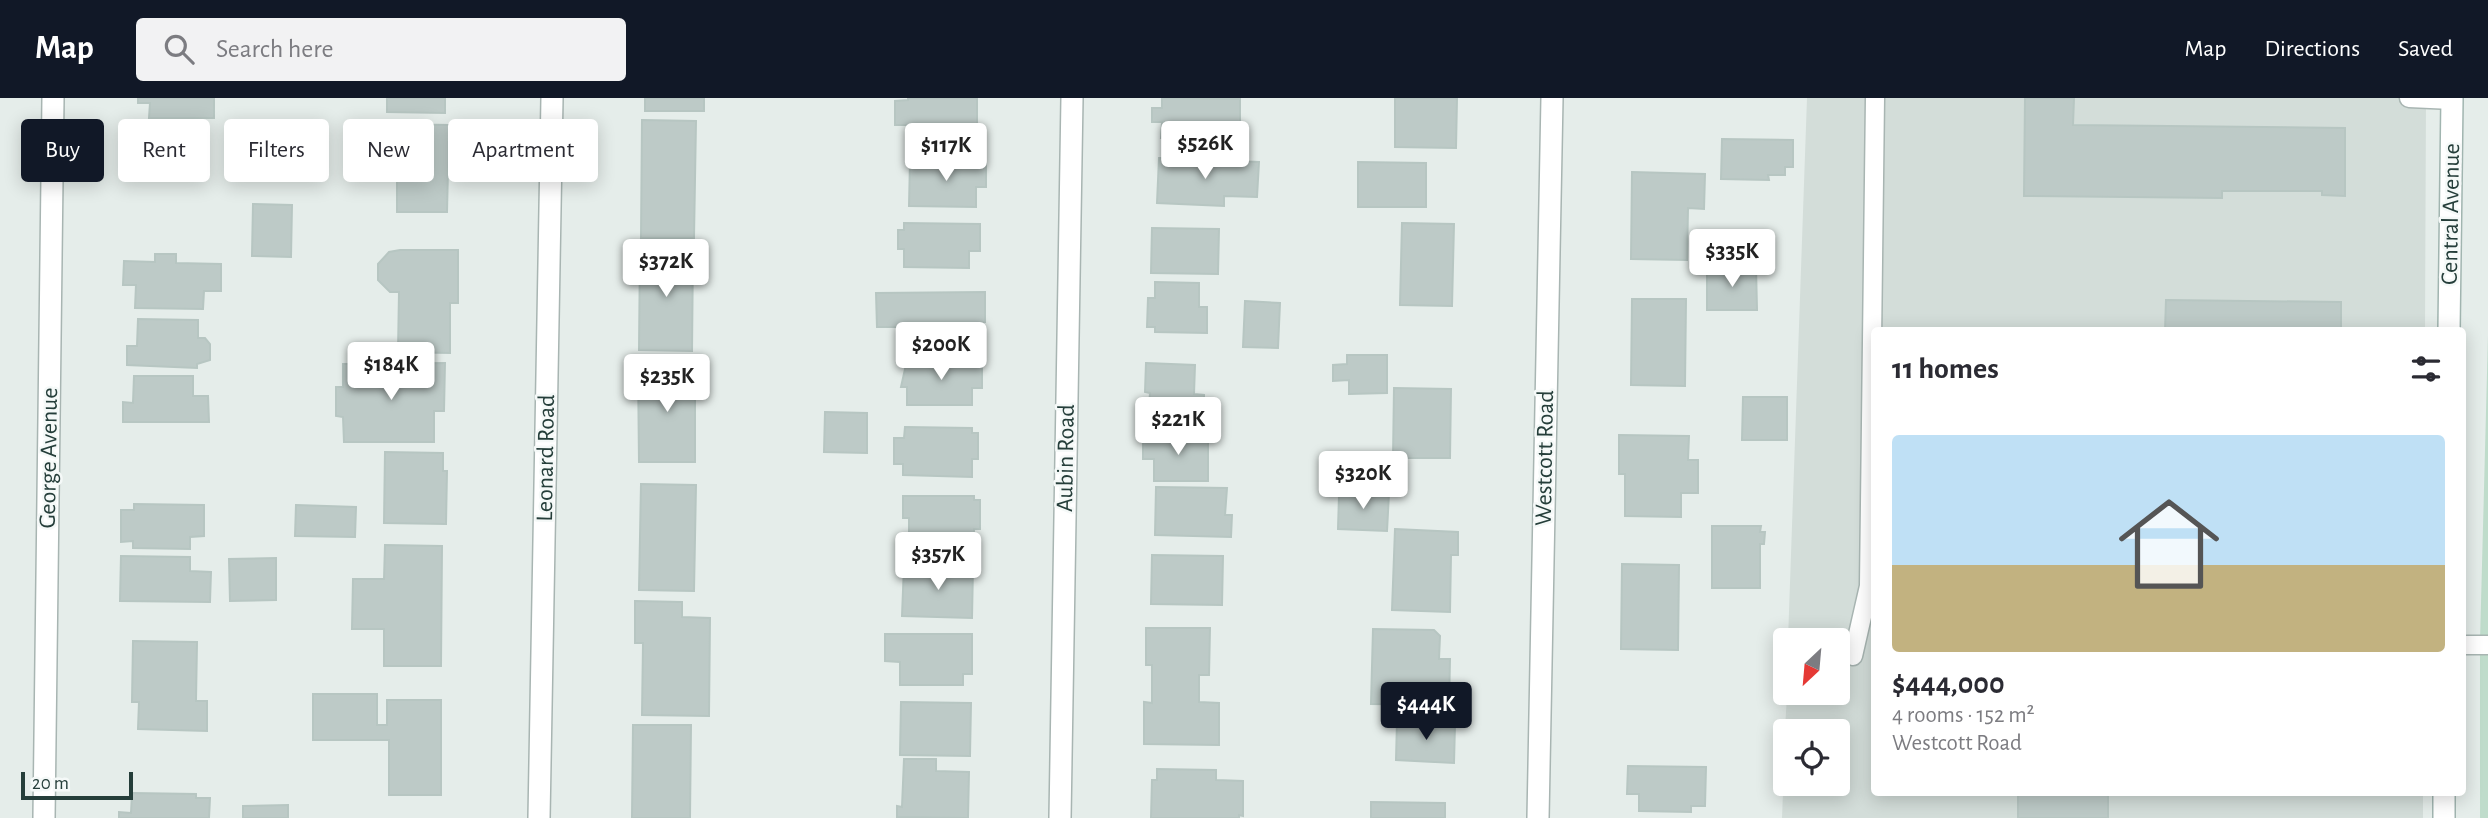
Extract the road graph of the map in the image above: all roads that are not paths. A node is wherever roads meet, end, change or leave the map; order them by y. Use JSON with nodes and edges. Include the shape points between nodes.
{"nodes":[{"id":1,"x":53,"y":98,"type":"edge"},
{"id":2,"x":552,"y":98,"type":"edge"},
{"id":3,"x":1072,"y":98,"type":"edge"},
{"id":4,"x":1552,"y":98,"type":"edge"},
{"id":5,"x":1875,"y":98,"type":"edge"},
{"id":6,"x":2409,"y":98,"type":"edge"},
{"id":7,"x":2452,"y":99,"type":"edge"},
{"id":8,"x":1874,"y":327,"type":"edge"},
{"id":9,"x":2449,"y":327,"type":"edge"},
{"id":10,"x":1871,"y":592,"type":"edge"},
{"id":11,"x":2466,"y":645,"type":"edge"},
{"id":12,"x":2488,"y":645,"type":"edge"},
{"id":13,"x":1853,"y":656,"type":"dead end"},
{"id":14,"x":2444,"y":796,"type":"edge"},
{"id":15,"x":44,"y":818,"type":"edge"},
{"id":16,"x":539,"y":818,"type":"edge"},
{"id":17,"x":1060,"y":818,"type":"edge"},
{"id":18,"x":1538,"y":818,"type":"edge"},
{"id":19,"x":2444,"y":818,"type":"edge"}],
"edges":[{"from":1,"to":15,"type":"street","name":"George Avenue"},
{"from":2,"to":16,"type":"street","name":"Leonard Road"},
{"from":3,"to":17,"type":"street","name":"Aubin Road"},
{"from":4,"to":18,"type":"street","name":"Westcott Road"},
{"from":5,"to":8,"type":"lane"},
{"from":6,"to":7,"type":"lane"},
{"from":7,"to":9,"type":"street","name":"Central Avenue"},
{"from":10,"to":13,"type":"lane"},
{"from":11,"to":12,"type":"lane"},
{"from":14,"to":19,"type":"street"}]}
